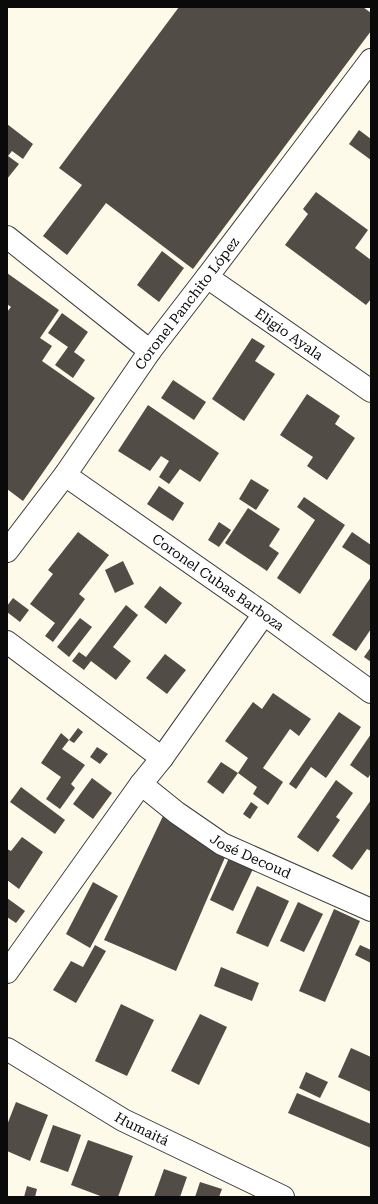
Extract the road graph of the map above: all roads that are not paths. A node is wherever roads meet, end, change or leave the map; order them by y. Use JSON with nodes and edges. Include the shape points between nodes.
{"nodes":[{"id":1,"x":371,"y":60,"type":"edge"},
{"id":2,"x":7,"y":237,"type":"edge"},
{"id":3,"x":207,"y":277,"type":"junction"},
{"id":4,"x":150,"y":351,"type":"junction"},
{"id":5,"x":371,"y":392,"type":"edge"},
{"id":6,"x":65,"y":475,"type":"junction"},
{"id":7,"x":7,"y":551,"type":"edge"},
{"id":8,"x":264,"y":614,"type":"junction"},
{"id":9,"x":7,"y":642,"type":"edge"},
{"id":10,"x":371,"y":692,"type":"edge"},
{"id":11,"x":162,"y":758,"type":"junction"},
{"id":12,"x":141,"y":784,"type":"junction"},
{"id":13,"x":371,"y":910,"type":"edge"},
{"id":14,"x":7,"y":972,"type":"edge"},
{"id":15,"x":7,"y":1049,"type":"edge"},
{"id":16,"x":283,"y":1197,"type":"edge"}],
"edges":[{"from":1,"to":3,"type":"street","name":"Coronel Panchito López"},
{"from":2,"to":4,"type":"street"},
{"from":3,"to":4,"type":"street","name":"Coronel Panchito López"},
{"from":3,"to":5,"type":"street","name":"Eligio Ayala"},
{"from":4,"to":6,"type":"street","name":"Coronel Panchito López"},
{"from":6,"to":7,"type":"street","name":"Coronel Panchito López"},
{"from":6,"to":8,"type":"street","name":"Coronel Cubas Barboza"},
{"from":8,"to":10,"type":"street","name":"Coronel Cubas Barboza"},
{"from":8,"to":11,"type":"street"},
{"from":9,"to":11,"type":"street"},
{"from":11,"to":12,"type":"street"},
{"from":12,"to":13,"type":"street","name":"José Decoud","via":[[222,844]]},
{"from":12,"to":14,"type":"street"},
{"from":15,"to":16,"type":"street","name":"Humaitá","via":[[123,1120]]}]}
